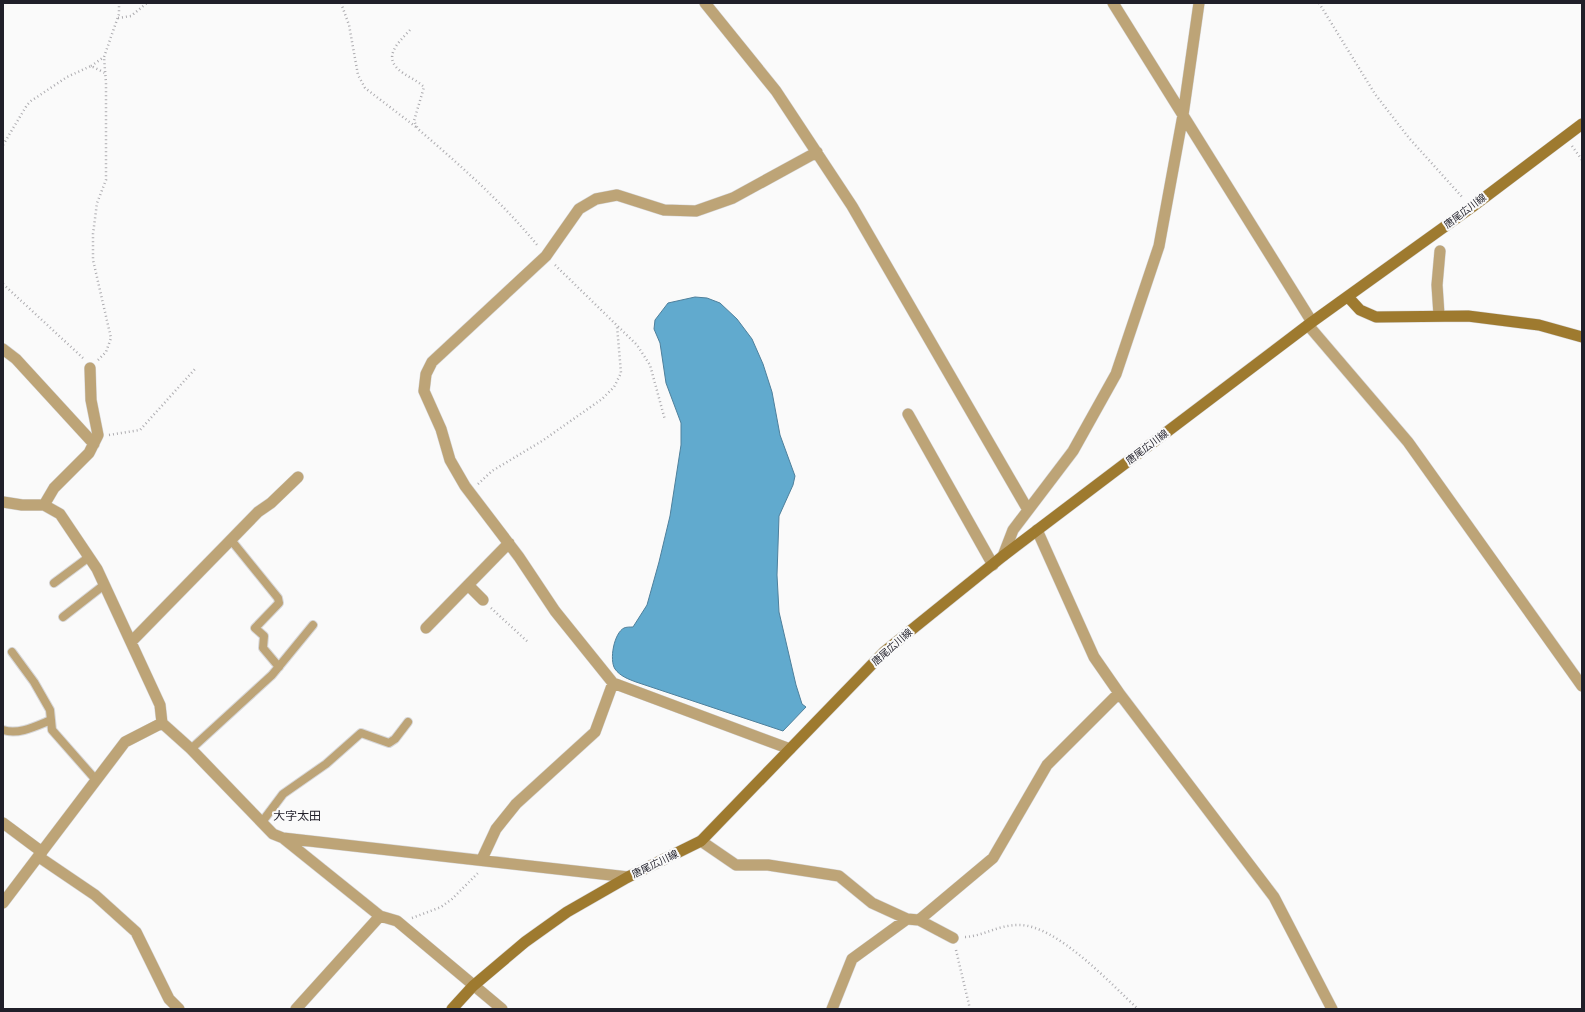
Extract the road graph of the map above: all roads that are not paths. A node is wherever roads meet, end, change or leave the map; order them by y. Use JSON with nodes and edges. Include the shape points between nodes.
{"nodes":[{"id":1,"x":705,"y":3,"type":"edge"},
{"id":2,"x":1113,"y":3,"type":"edge"},
{"id":3,"x":1200,"y":3,"type":"edge"},
{"id":4,"x":1183,"y":115,"type":"junction"},
{"id":5,"x":1582,"y":124,"type":"edge"},
{"id":6,"x":817,"y":152,"type":"junction"},
{"id":7,"x":1440,"y":251,"type":"dead end"},
{"id":8,"x":1348,"y":297,"type":"junction"},
{"id":9,"x":1439,"y":315,"type":"junction"},
{"id":10,"x":1310,"y":324,"type":"junction"},
{"id":11,"x":1582,"y":337,"type":"edge"},
{"id":12,"x":3,"y":349,"type":"edge"},
{"id":13,"x":90,"y":368,"type":"road end"},
{"id":14,"x":908,"y":414,"type":"dead end"},
{"id":15,"x":95,"y":442,"type":"junction"},
{"id":16,"x":298,"y":477,"type":"dead end"},
{"id":17,"x":3,"y":502,"type":"edge"},
{"id":18,"x":44,"y":505,"type":"junction"},
{"id":19,"x":1028,"y":510,"type":"junction"},
{"id":20,"x":1037,"y":530,"type":"junction"},
{"id":21,"x":231,"y":540,"type":"junction"},
{"id":22,"x":509,"y":544,"type":"junction"},
{"id":23,"x":1003,"y":556,"type":"junction"},
{"id":24,"x":89,"y":557,"type":"junction"},
{"id":25,"x":992,"y":565,"type":"junction"},
{"id":26,"x":54,"y":583,"type":"dead end"},
{"id":27,"x":104,"y":585,"type":"junction"},
{"id":28,"x":468,"y":585,"type":"junction"},
{"id":29,"x":483,"y":600,"type":"road end"},
{"id":30,"x":63,"y":617,"type":"dead end"},
{"id":31,"x":313,"y":625,"type":"dead end"},
{"id":32,"x":426,"y":628,"type":"dead end"},
{"id":33,"x":132,"y":641,"type":"junction"},
{"id":34,"x":12,"y":652,"type":"dead end"},
{"id":35,"x":279,"y":667,"type":"junction"},
{"id":36,"x":613,"y":683,"type":"junction"},
{"id":37,"x":1582,"y":686,"type":"edge"},
{"id":38,"x":1119,"y":693,"type":"junction"},
{"id":39,"x":51,"y":720,"type":"junction"},
{"id":40,"x":408,"y":722,"type":"dead end"},
{"id":41,"x":162,"y":723,"type":"junction"},
{"id":42,"x":3,"y":730,"type":"edge"},
{"id":43,"x":191,"y":749,"type":"junction"},
{"id":44,"x":790,"y":749,"type":"junction"},
{"id":45,"x":96,"y":780,"type":"junction"},
{"id":46,"x":262,"y":822,"type":"junction"},
{"id":47,"x":3,"y":823,"type":"edge"},
{"id":48,"x":283,"y":838,"type":"junction"},
{"id":49,"x":701,"y":841,"type":"junction"},
{"id":50,"x":40,"y":855,"type":"junction"},
{"id":51,"x":486,"y":859,"type":"junction"},
{"id":52,"x":628,"y":877,"type":"junction"},
{"id":53,"x":3,"y":903,"type":"edge"},
{"id":54,"x":380,"y":916,"type":"junction"},
{"id":55,"x":907,"y":920,"type":"junction"},
{"id":56,"x":919,"y":920,"type":"junction"},
{"id":57,"x":953,"y":938,"type":"road end"},
{"id":58,"x":473,"y":986,"type":"junction"},
{"id":59,"x":179,"y":1009,"type":"edge"},
{"id":60,"x":296,"y":1009,"type":"edge"},
{"id":61,"x":452,"y":1009,"type":"edge"},
{"id":62,"x":502,"y":1009,"type":"edge"},
{"id":63,"x":832,"y":1009,"type":"edge"},
{"id":64,"x":1332,"y":1009,"type":"edge"}],
"edges":[{"from":1,"to":6,"type":"street","via":[[776,90]]},
{"from":2,"to":4,"type":"street"},
{"from":3,"to":4,"type":"street"},
{"from":4,"to":10,"type":"street"},
{"from":4,"to":19,"type":"street","via":[[1158,246],[1116,374],[1073,451]]},
{"from":5,"to":8,"type":"main road","name":"唐尾広川線"},
{"from":6,"to":19,"type":"street","via":[[852,206]]},
{"from":6,"to":22,"type":"street","via":[[733,198],[696,211],[664,210],[617,195],[596,199],[579,209],[546,256],[432,362],[426,374],[424,391],[441,429],[450,460],[470,492]]},
{"from":7,"to":9,"type":"street","via":[[1437,285]]},
{"from":8,"to":9,"type":"main road","via":[[1360,310],[1376,318]]},
{"from":8,"to":10,"type":"main road","name":"唐尾広川線"},
{"from":9,"to":11,"type":"main road","via":[[1539,325]]},
{"from":10,"to":20,"type":"main road","name":"唐尾広川線"},
{"from":10,"to":37,"type":"street","via":[[1408,442]]},
{"from":12,"to":15,"type":"street","via":[[16,359]]},
{"from":13,"to":15,"type":"street","via":[[91,400],[98,435]]},
{"from":14,"to":25,"type":"street"},
{"from":15,"to":18,"type":"street","via":[[89,453],[54,488]]},
{"from":16,"to":21,"type":"street"},
{"from":17,"to":18,"type":"street"},
{"from":18,"to":24,"type":"street","via":[[60,514]]},
{"from":19,"to":23,"type":"street","via":[[1013,530]]},
{"from":20,"to":23,"type":"main road","name":"唐尾広川線"},
{"from":20,"to":38,"type":"street","via":[[1094,657]]},
{"from":21,"to":33,"type":"street"},
{"from":21,"to":35,"type":"lane","via":[[278,598],[279,603],[255,628],[264,636],[263,648]]},
{"from":22,"to":28,"type":"street"},
{"from":22,"to":36,"type":"street","via":[[555,611]]},
{"from":23,"to":25,"type":"main road","name":"唐尾広川線"},
{"from":24,"to":26,"type":"lane"},
{"from":24,"to":27,"type":"street"},
{"from":25,"to":44,"type":"main road","name":"唐尾広川線","via":[[884,652]]},
{"from":27,"to":30,"type":"lane"},
{"from":27,"to":33,"type":"street"},
{"from":28,"to":29,"type":"street"},
{"from":28,"to":32,"type":"street"},
{"from":31,"to":35,"type":"lane"},
{"from":33,"to":41,"type":"street","via":[[160,705]]},
{"from":34,"to":39,"type":"lane","via":[[34,682],[50,710]]},
{"from":35,"to":43,"type":"lane"},
{"from":36,"to":44,"type":"street"},
{"from":36,"to":51,"type":"street","via":[[595,732],[516,804],[496,829]]},
{"from":38,"to":56,"type":"street","via":[[1047,765],[993,858]]},
{"from":38,"to":64,"type":"street","via":[[1274,897]]},
{"from":39,"to":42,"type":"lane","via":[[26,730],[11,733]]},
{"from":39,"to":45,"type":"lane","via":[[52,730]]},
{"from":40,"to":46,"type":"lane","via":[[395,740],[389,743],[360,733],[326,764],[283,794]]},
{"from":41,"to":43,"type":"street"},
{"from":41,"to":45,"type":"street","via":[[125,742]]},
{"from":43,"to":46,"type":"street"},
{"from":44,"to":49,"type":"main road","name":"唐尾広川線"},
{"from":45,"to":50,"type":"street"},
{"from":46,"to":48,"type":"street","via":[[273,834]]},
{"from":47,"to":50,"type":"street"},
{"from":48,"to":51,"type":"street"},
{"from":48,"to":54,"type":"street"},
{"from":49,"to":52,"type":"main road","name":"唐尾広川線"},
{"from":49,"to":55,"type":"street","via":[[736,865],[768,865],[839,876],[872,903]]},
{"from":50,"to":53,"type":"street"},
{"from":50,"to":59,"type":"street","via":[[95,895],[136,932],[168,999]]},
{"from":51,"to":52,"type":"street"},
{"from":52,"to":58,"type":"main road","name":"唐尾広川線","via":[[567,912],[525,942]]},
{"from":54,"to":58,"type":"street","via":[[397,921]]},
{"from":54,"to":60,"type":"street"},
{"from":55,"to":56,"type":"street"},
{"from":55,"to":63,"type":"street","via":[[852,959]]},
{"from":56,"to":57,"type":"street"},
{"from":58,"to":61,"type":"main road","name":"唐尾広川線"},
{"from":58,"to":62,"type":"street"}]}
